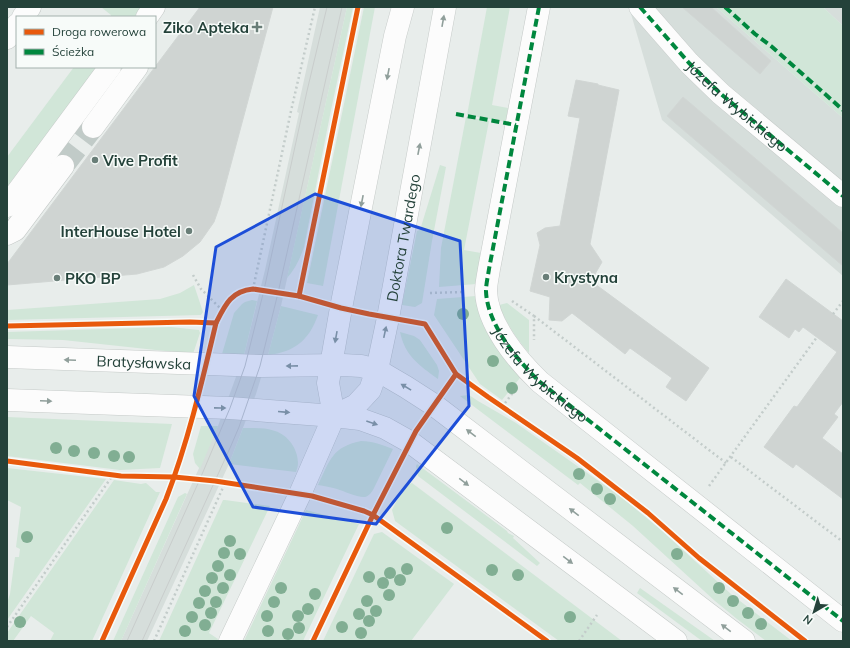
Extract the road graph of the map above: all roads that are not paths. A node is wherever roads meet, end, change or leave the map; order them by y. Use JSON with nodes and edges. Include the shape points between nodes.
{"nodes":[{"id":1,"x":30,"y":7,"type":"edge"},
{"id":2,"x":390,"y":7,"type":"edge"},
{"id":3,"x":403,"y":7,"type":"edge"},
{"id":4,"x":445,"y":7,"type":"edge"},
{"id":5,"x":538,"y":7,"type":"edge"},
{"id":6,"x":640,"y":7,"type":"edge"},
{"id":7,"x":24,"y":16,"type":"edge"},
{"id":8,"x":16,"y":26,"type":"edge"},
{"id":9,"x":395,"y":36,"type":"junction"},
{"id":10,"x":7,"y":38,"type":"edge"},
{"id":11,"x":109,"y":68,"type":"edge"},
{"id":12,"x":136,"y":68,"type":"edge"},
{"id":13,"x":92,"y":127,"type":"tunnel mouth"},
{"id":14,"x":63,"y":166,"type":"tunnel mouth"},
{"id":15,"x":843,"y":196,"type":"edge"},
{"id":16,"x":7,"y":206,"type":"edge"},
{"id":17,"x":7,"y":234,"type":"edge"},
{"id":18,"x":7,"y":357,"type":"edge"},
{"id":19,"x":331,"y":365,"type":"junction"},
{"id":20,"x":377,"y":370,"type":"junction"},
{"id":21,"x":7,"y":400,"type":"edge"},
{"id":22,"x":334,"y":416,"type":"junction"},
{"id":23,"x":843,"y":621,"type":"edge"},
{"id":24,"x":230,"y":641,"type":"edge"},
{"id":25,"x":676,"y":641,"type":"edge"},
{"id":26,"x":744,"y":641,"type":"edge"}],
"edges":[{"from":1,"to":7,"type":"street"},
{"from":2,"to":9,"type":"street"},
{"from":3,"to":9,"type":"street"},
{"from":20,"to":4,"type":"street","name":"Doktora Twardego","one_way":true},
{"from":5,"to":23,"type":"street","name":"Józefa Wybickiego","via":[[489,269],[486,291],[494,322],[514,354],[540,382]]},
{"from":6,"to":15,"type":"street","name":"Józefa Wybickiego","via":[[689,63]]},
{"from":8,"to":10,"type":"street"},
{"from":9,"to":19,"type":"street","one_way":true},
{"from":11,"to":16,"type":"street"},
{"from":12,"to":13,"type":"street"},
{"from":14,"to":17,"type":"street","via":[[15,230]]},
{"from":19,"to":18,"type":"street","name":"Bratysławska","one_way":true,"via":[[260,366]]},
{"from":19,"to":20,"type":"street","name":"Bratysławska","via":[[360,366]]},
{"from":19,"to":22,"type":"street","via":[[328,383]]},
{"from":20,"to":22,"type":"street","name":"Doktora Twardego","via":[[370,390],[356,405]]},
{"from":26,"to":20,"type":"street","one_way":true,"via":[[434,405]]},
{"from":21,"to":22,"type":"street","one_way":true,"via":[[230,408]]},
{"from":22,"to":24,"type":"street"},
{"from":22,"to":25,"type":"street","one_way":true,"via":[[360,419],[385,428],[410,442]]}]}
